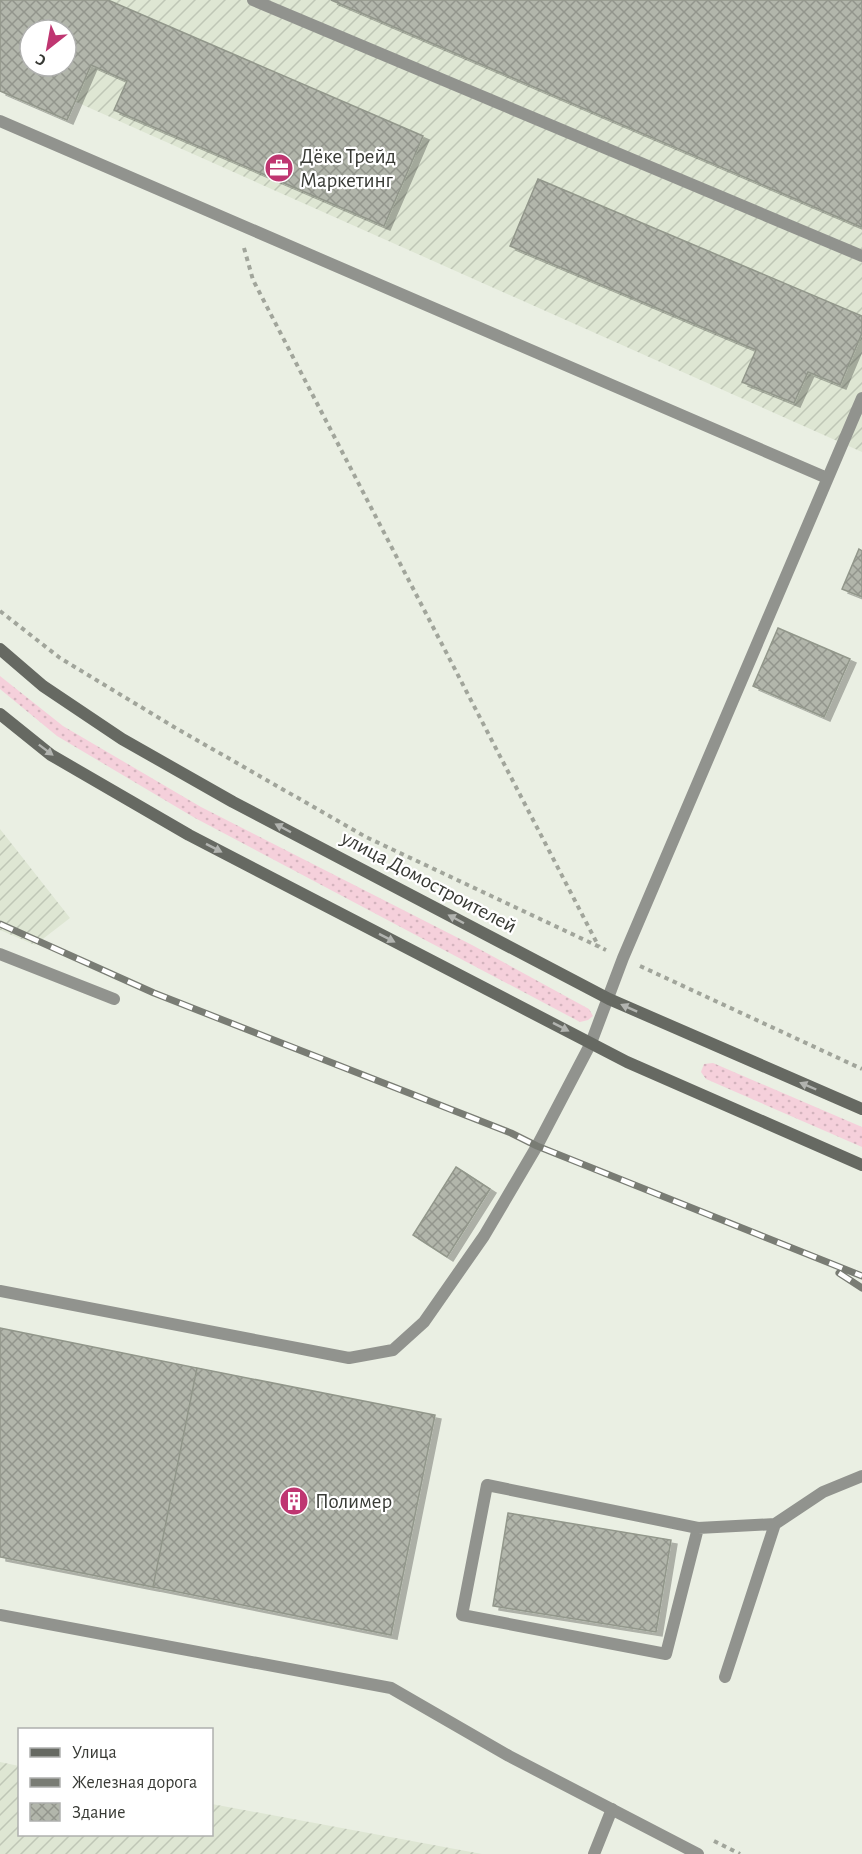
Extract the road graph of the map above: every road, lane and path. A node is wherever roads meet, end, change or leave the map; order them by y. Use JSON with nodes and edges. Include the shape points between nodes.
{"nodes":[{"id":1,"x":253,"y":0,"type":"edge"},
{"id":2,"x":0,"y":121,"type":"edge"},
{"id":3,"x":236,"y":222,"type":"junction"},
{"id":4,"x":862,"y":256,"type":"edge"},
{"id":5,"x":862,"y":398,"type":"edge"},
{"id":6,"x":827,"y":478,"type":"junction"},
{"id":7,"x":0,"y":611,"type":"edge"},
{"id":8,"x":0,"y":649,"type":"edge"},
{"id":9,"x":0,"y":714,"type":"edge"},
{"id":10,"x":600,"y":948,"type":"junction"},
{"id":11,"x":0,"y":954,"type":"edge"},
{"id":12,"x":623,"y":957,"type":"junction"},
{"id":13,"x":114,"y":999,"type":"dead end"},
{"id":14,"x":609,"y":999,"type":"junction"},
{"id":15,"x":591,"y":1043,"type":"junction"},
{"id":16,"x":862,"y":1069,"type":"edge"},
{"id":17,"x":862,"y":1109,"type":"edge"},
{"id":18,"x":862,"y":1165,"type":"edge"},
{"id":19,"x":0,"y":1291,"type":"edge"},
{"id":20,"x":862,"y":1476,"type":"edge"},
{"id":21,"x":775,"y":1524,"type":"junction"},
{"id":22,"x":698,"y":1528,"type":"junction"},
{"id":23,"x":0,"y":1615,"type":"edge"},
{"id":24,"x":725,"y":1677,"type":"dead end"},
{"id":25,"x":612,"y":1809,"type":"junction"},
{"id":26,"x":708,"y":1838,"type":"dead end"},
{"id":27,"x":594,"y":1854,"type":"edge"},
{"id":28,"x":698,"y":1854,"type":"edge"},
{"id":29,"x":740,"y":1854,"type":"edge"}],
"edges":[{"from":1,"to":4,"type":"street"},
{"from":2,"to":3,"type":"street"},
{"from":3,"to":6,"type":"street"},
{"from":3,"to":10,"type":"path","via":[[253,280]]},
{"from":5,"to":6,"type":"street"},
{"from":6,"to":12,"type":"street"},
{"from":7,"to":10,"type":"path","via":[[60,658],[366,837]]},
{"from":14,"to":8,"type":"main road","name":"улица Домостроителей","one_way":true,"via":[[244,808],[122,739],[43,686]]},
{"from":9,"to":15,"type":"main road","one_way":true,"via":[[51,754],[189,835]]},
{"from":10,"to":12,"type":"path"},
{"from":11,"to":13,"type":"street"},
{"from":12,"to":14,"type":"street"},
{"from":12,"to":16,"type":"path"},
{"from":14,"to":15,"type":"street"},
{"from":17,"to":14,"type":"main road","name":"улица Домостроителей","one_way":true},
{"from":15,"to":18,"type":"main road"},
{"from":15,"to":19,"type":"street","via":[[484,1236],[424,1322],[393,1350],[349,1358]]},
{"from":20,"to":21,"type":"street","via":[[823,1492]]},
{"from":21,"to":22,"type":"street"},
{"from":21,"to":24,"type":"street"},
{"from":22,"to":22,"type":"street","via":[[666,1654],[462,1615],[487,1485]]},
{"from":23,"to":25,"type":"street","via":[[391,1688]]},
{"from":25,"to":27,"type":"street"},
{"from":25,"to":28,"type":"street"},
{"from":26,"to":29,"type":"path"}]}
